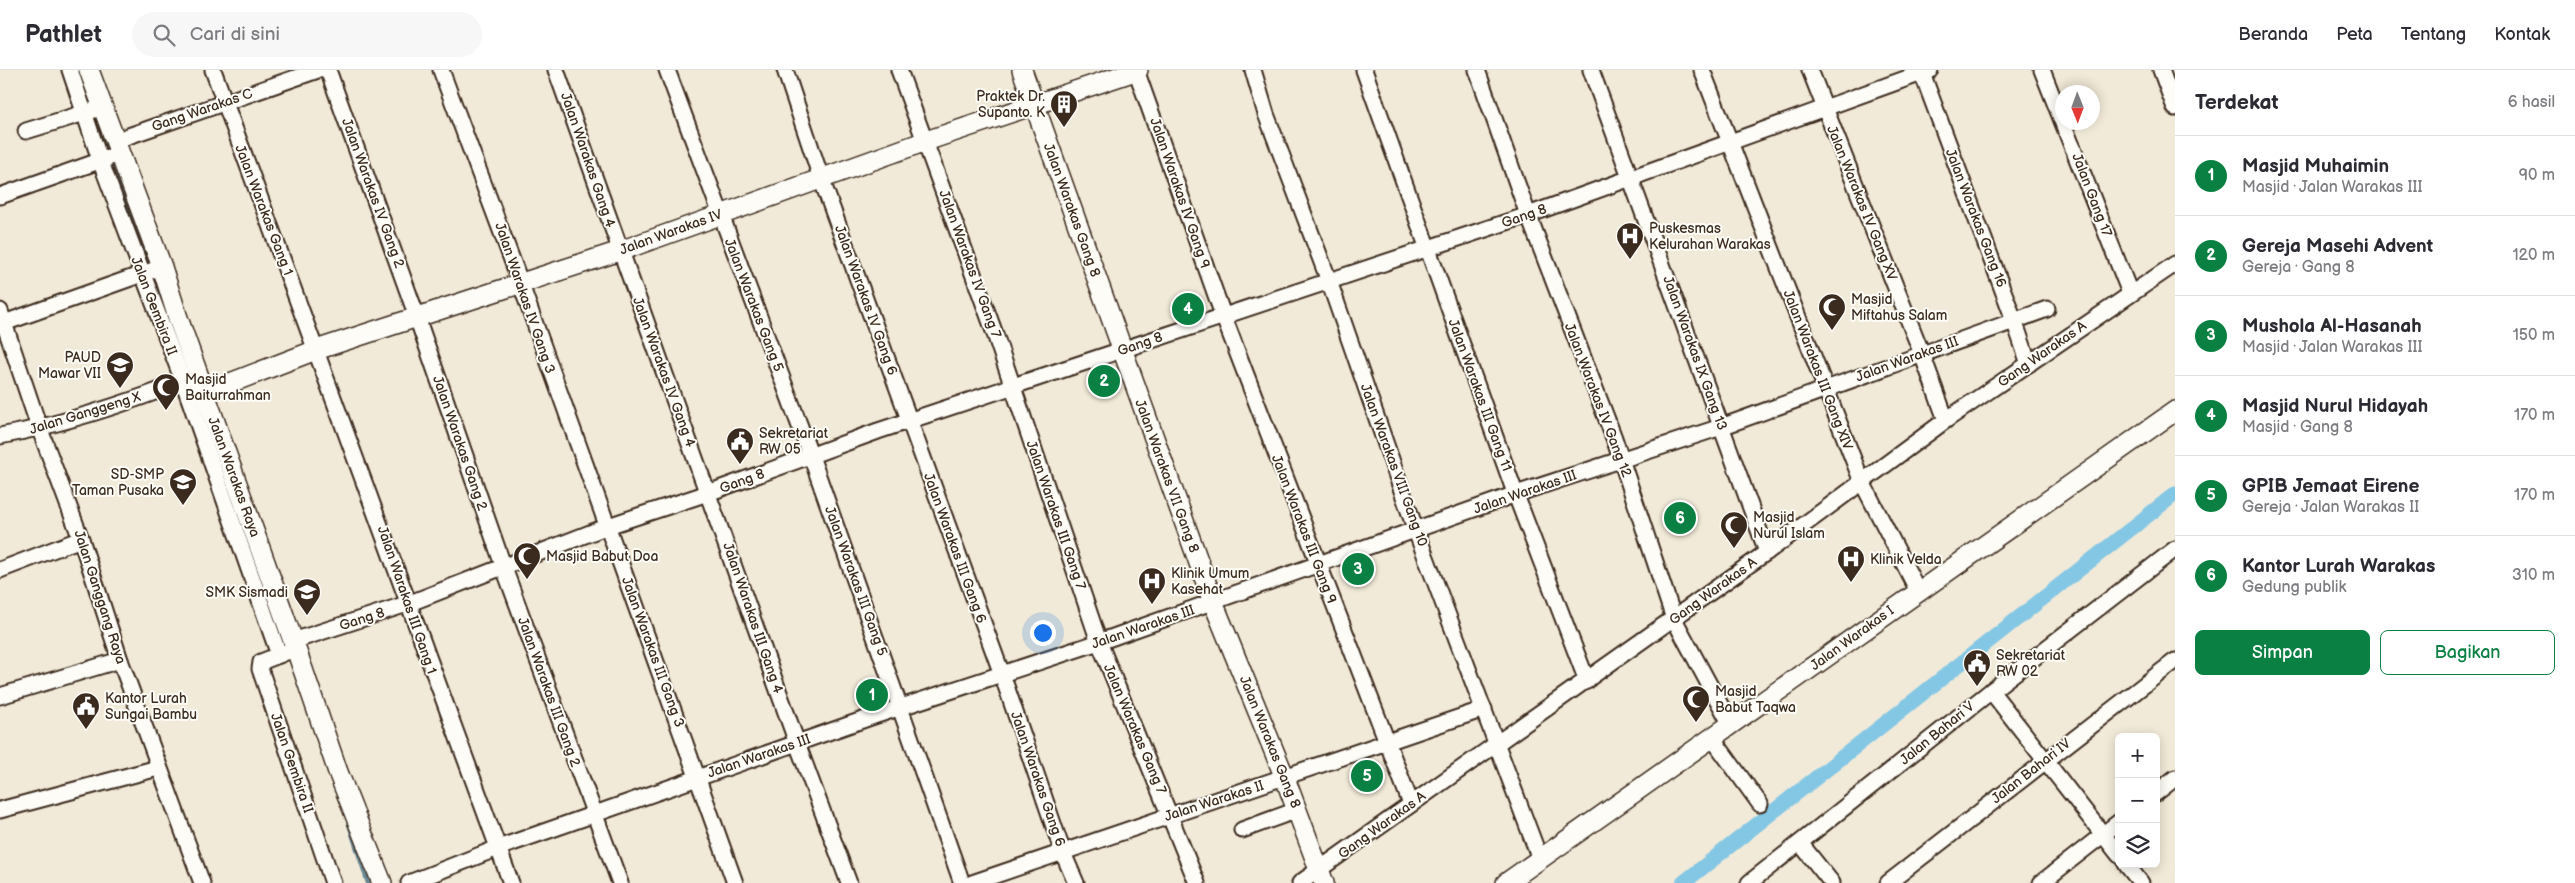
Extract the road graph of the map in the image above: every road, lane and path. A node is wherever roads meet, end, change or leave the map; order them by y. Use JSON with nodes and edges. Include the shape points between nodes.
{"nodes":[{"id":1,"x":70,"y":70,"type":"edge"},
{"id":2,"x":89,"y":70,"type":"edge"},
{"id":3,"x":213,"y":70,"type":"edge"},
{"id":4,"x":318,"y":70,"type":"edge"},
{"id":5,"x":328,"y":70,"type":"edge"},
{"id":6,"x":441,"y":70,"type":"edge"},
{"id":7,"x":556,"y":70,"type":"edge"},
{"id":8,"x":667,"y":70,"type":"edge"},
{"id":9,"x":785,"y":70,"type":"edge"},
{"id":10,"x":900,"y":70,"type":"edge"},
{"id":11,"x":1022,"y":70,"type":"edge"},
{"id":12,"x":1137,"y":70,"type":"edge"},
{"id":13,"x":1253,"y":70,"type":"edge"},
{"id":14,"x":1364,"y":70,"type":"edge"},
{"id":15,"x":1477,"y":70,"type":"edge"},
{"id":16,"x":1591,"y":70,"type":"edge"},
{"id":17,"x":1702,"y":70,"type":"edge"},
{"id":18,"x":1810,"y":70,"type":"edge"},
{"id":19,"x":2042,"y":70,"type":"edge"},
{"id":20,"x":2161,"y":70,"type":"edge"},
{"id":21,"x":1924,"y":71,"type":"edge"},
{"id":22,"x":224,"y":101,"type":"junction"},
{"id":23,"x":1034,"y":104,"type":"junction"},
{"id":24,"x":2175,"y":108,"type":"edge"},
{"id":25,"x":1824,"y":109,"type":"junction"},
{"id":26,"x":92,"y":110,"type":"junction"},
{"id":27,"x":26,"y":131,"type":"dead end"},
{"id":28,"x":926,"y":140,"type":"junction"},
{"id":29,"x":1730,"y":142,"type":"junction"},
{"id":30,"x":109,"y":154,"type":"junction"},
{"id":31,"x":821,"y":178,"type":"junction"},
{"id":32,"x":1632,"y":178,"type":"junction"},
{"id":33,"x":0,"y":196,"type":"edge"},
{"id":34,"x":720,"y":214,"type":"junction"},
{"id":35,"x":1528,"y":215,"type":"junction"},
{"id":36,"x":1427,"y":249,"type":"junction"},
{"id":37,"x":620,"y":251,"type":"junction"},
{"id":38,"x":2175,"y":264,"type":"edge"},
{"id":39,"x":152,"y":271,"type":"junction"},
{"id":40,"x":1329,"y":281,"type":"junction"},
{"id":41,"x":521,"y":284,"type":"junction"},
{"id":42,"x":2130,"y":293,"type":"junction"},
{"id":43,"x":2047,"y":308,"type":"dead end"},
{"id":44,"x":1,"y":315,"type":"edge"},
{"id":45,"x":417,"y":316,"type":"junction"},
{"id":46,"x":1223,"y":316,"type":"junction"},
{"id":47,"x":2014,"y":320,"type":"junction"},
{"id":48,"x":316,"y":350,"type":"junction"},
{"id":49,"x":1122,"y":351,"type":"junction"},
{"id":50,"x":1922,"y":354,"type":"junction"},
{"id":51,"x":2028,"y":364,"type":"junction"},
{"id":52,"x":193,"y":381,"type":"junction"},
{"id":53,"x":1012,"y":388,"type":"junction"},
{"id":54,"x":1824,"y":388,"type":"junction"},
{"id":55,"x":2175,"y":411,"type":"edge"},
{"id":56,"x":1946,"y":420,"type":"junction"},
{"id":57,"x":910,"y":421,"type":"junction"},
{"id":58,"x":1721,"y":426,"type":"junction"},
{"id":59,"x":39,"y":428,"type":"junction"},
{"id":60,"x":0,"y":436,"type":"edge"},
{"id":61,"x":811,"y":456,"type":"junction"},
{"id":62,"x":1622,"y":459,"type":"junction"},
{"id":63,"x":1862,"y":482,"type":"junction"},
{"id":64,"x":708,"y":493,"type":"junction"},
{"id":65,"x":1516,"y":494,"type":"junction"},
{"id":66,"x":608,"y":526,"type":"junction"},
{"id":67,"x":1416,"y":531,"type":"junction"},
{"id":68,"x":81,"y":539,"type":"junction"},
{"id":69,"x":2175,"y":549,"type":"edge"},
{"id":70,"x":1767,"y":552,"type":"junction"},
{"id":71,"x":1317,"y":565,"type":"junction"},
{"id":72,"x":504,"y":568,"type":"junction"},
{"id":73,"x":0,"y":570,"type":"edge"},
{"id":74,"x":1918,"y":591,"type":"junction"},
{"id":75,"x":1213,"y":602,"type":"junction"},
{"id":76,"x":410,"y":604,"type":"junction"},
{"id":77,"x":1674,"y":619,"type":"junction"},
{"id":78,"x":1100,"y":642,"type":"junction"},
{"id":79,"x":289,"y":650,"type":"junction"},
{"id":80,"x":120,"y":660,"type":"junction"},
{"id":81,"x":2175,"y":661,"type":"edge"},
{"id":82,"x":1001,"y":674,"type":"junction"},
{"id":83,"x":1587,"y":680,"type":"junction"},
{"id":84,"x":1991,"y":690,"type":"junction"},
{"id":85,"x":0,"y":696,"type":"edge"},
{"id":86,"x":901,"y":706,"type":"junction"},
{"id":87,"x":1484,"y":709,"type":"junction"},
{"id":88,"x":1731,"y":725,"type":"junction"},
{"id":89,"x":1713,"y":739,"type":"junction"},
{"id":90,"x":1498,"y":742,"type":"junction"},
{"id":91,"x":797,"y":743,"type":"junction"},
{"id":92,"x":1386,"y":743,"type":"junction"},
{"id":93,"x":2044,"y":761,"type":"junction"},
{"id":94,"x":158,"y":768,"type":"junction"},
{"id":95,"x":699,"y":777,"type":"junction"},
{"id":96,"x":1285,"y":778,"type":"junction"},
{"id":97,"x":2175,"y":778,"type":"edge"},
{"id":98,"x":2160,"y":790,"type":"edge"},
{"id":99,"x":1411,"y":804,"type":"junction"},
{"id":100,"x":1760,"y":804,"type":"dead end"},
{"id":101,"x":0,"y":810,"type":"edge"},
{"id":102,"x":1297,"y":810,"type":"junction"},
{"id":103,"x":594,"y":815,"type":"junction"},
{"id":104,"x":1171,"y":816,"type":"junction"},
{"id":105,"x":2118,"y":823,"type":"edge"},
{"id":106,"x":1242,"y":830,"type":"dead end"},
{"id":107,"x":2103,"y":834,"type":"junction"},
{"id":108,"x":1800,"y":842,"type":"junction"},
{"id":109,"x":498,"y":848,"type":"junction"},
{"id":110,"x":2115,"y":850,"type":"edge"},
{"id":111,"x":1063,"y":853,"type":"junction"},
{"id":112,"x":1540,"y":859,"type":"junction"},
{"id":113,"x":2129,"y":868,"type":"edge"},
{"id":114,"x":1322,"y":877,"type":"edge"},
{"id":115,"x":202,"y":883,"type":"edge"},
{"id":116,"x":333,"y":883,"type":"edge"},
{"id":117,"x":382,"y":883,"type":"edge"},
{"id":118,"x":409,"y":883,"type":"edge"},
{"id":119,"x":511,"y":883,"type":"edge"},
{"id":120,"x":620,"y":883,"type":"edge"},
{"id":121,"x":735,"y":883,"type":"edge"},
{"id":122,"x":849,"y":883,"type":"edge"},
{"id":123,"x":962,"y":883,"type":"edge"},
{"id":124,"x":972,"y":883,"type":"edge"},
{"id":125,"x":1076,"y":883,"type":"edge"},
{"id":126,"x":1197,"y":883,"type":"edge"},
{"id":127,"x":1300,"y":883,"type":"edge"},
{"id":128,"x":1506,"y":883,"type":"edge"},
{"id":129,"x":1749,"y":883,"type":"edge"},
{"id":130,"x":1832,"y":883,"type":"edge"},
{"id":131,"x":1888,"y":883,"type":"edge"},
{"id":132,"x":2041,"y":883,"type":"edge"},
{"id":133,"x":2141,"y":883,"type":"edge"}],
"edges":[{"from":1,"to":26,"type":"street"},
{"from":2,"to":26,"type":"street","name":"Jalan Warakas Raya"},
{"from":3,"to":22,"type":"street","name":"Jalan Warakas Gang 1"},
{"from":4,"to":22,"type":"street","name":"Gang Warakas C"},
{"from":5,"to":45,"type":"street","name":"Jalan Warakas IV Gang 2"},
{"from":6,"to":41,"type":"street","name":"Jalan Warakas IV Gang 3"},
{"from":7,"to":37,"type":"street","name":"Jalan Warakas Gang 4"},
{"from":8,"to":34,"type":"street","name":"Jalan Warakas Gang 5"},
{"from":9,"to":31,"type":"street"},
{"from":10,"to":28,"type":"street"},
{"from":11,"to":23,"type":"street","name":"Jalan Warakas Gang 8"},
{"from":12,"to":23,"type":"street","name":"Jalan Warakas IV"},
{"from":12,"to":46,"type":"street","name":"Jalan Warakas IV Gang 9"},
{"from":13,"to":40,"type":"street","name":"Jalan Warakas VIII Gang 10","via":[[1266,114]]},
{"from":14,"to":36,"type":"street","name":"Jalan Warakas III Gang 11"},
{"from":15,"to":35,"type":"street","name":"Jalan Warakas IV Gang 12"},
{"from":16,"to":32,"type":"street","name":"Jalan Warakas IX Gang 13"},
{"from":17,"to":29,"type":"street","name":"Jalan Warakas III Gang XIV"},
{"from":18,"to":25,"type":"street","name":"Jalan Warakas IV Gang XV"},
{"from":19,"to":42,"type":"street","name":"Jalan Gang 17"},
{"from":20,"to":24,"type":"street"},
{"from":21,"to":25,"type":"street","name":"Gang 8"},
{"from":21,"to":47,"type":"street","name":"Jalan Warakas Gang 16"},
{"from":22,"to":30,"type":"street","name":"Gang Warakas C"},
{"from":22,"to":48,"type":"street","name":"Jalan Warakas Gang 1"},
{"from":23,"to":28,"type":"street","name":"Jalan Warakas IV"},
{"from":23,"to":49,"type":"street","name":"Jalan Warakas Gang 8"},
{"from":25,"to":29,"type":"street","name":"Gang 8"},
{"from":25,"to":50,"type":"street","name":"Jalan Warakas IV Gang XV"},
{"from":26,"to":27,"type":"street"},
{"from":26,"to":30,"type":"street","name":"Jalan Warakas Raya"},
{"from":28,"to":31,"type":"street","name":"Jalan Warakas IV"},
{"from":28,"to":53,"type":"street","name":"Jalan Warakas IV Gang 7"},
{"from":29,"to":32,"type":"street","name":"Gang 8"},
{"from":29,"to":54,"type":"street","name":"Jalan Warakas III Gang XIV"},
{"from":30,"to":33,"type":"street","name":"Gang Warakas C"},
{"from":30,"to":39,"type":"street","name":"Jalan Warakas Raya"},
{"from":31,"to":34,"type":"street","name":"Jalan Warakas IV"},
{"from":31,"to":57,"type":"street","name":"Jalan Warakas IV Gang 6"},
{"from":32,"to":35,"type":"street","name":"Gang 8"},
{"from":32,"to":58,"type":"street","name":"Jalan Warakas IX Gang 13"},
{"from":34,"to":37,"type":"street","name":"Jalan Warakas IV"},
{"from":34,"to":61,"type":"street","name":"Jalan Warakas Gang 5"},
{"from":35,"to":36,"type":"street","name":"Gang 8"},
{"from":35,"to":62,"type":"street","name":"Jalan Warakas IV Gang 12"},
{"from":36,"to":40,"type":"street","name":"Gang 8"},
{"from":36,"to":65,"type":"street","name":"Jalan Warakas III Gang 11"},
{"from":37,"to":41,"type":"street","name":"Jalan Warakas IV"},
{"from":37,"to":64,"type":"street","name":"Jalan Warakas IV Gang 4"},
{"from":38,"to":42,"type":"street","name":"Gang Warakas A"},
{"from":39,"to":44,"type":"street"},
{"from":39,"to":52,"type":"street","name":"Jalan Warakas Raya"},
{"from":40,"to":46,"type":"street","name":"Gang 8"},
{"from":40,"to":67,"type":"street","name":"Jalan Warakas VIII Gang 10"},
{"from":41,"to":45,"type":"street","name":"Jalan Warakas IV"},
{"from":41,"to":66,"type":"street","name":"Jalan Warakas IV Gang 3"},
{"from":42,"to":51,"type":"street","name":"Gang Warakas A"},
{"from":43,"to":47,"type":"street","name":"Jalan Warakas III"},
{"from":44,"to":59,"type":"street","name":"Jalan Ganggang Raya"},
{"from":45,"to":48,"type":"street","name":"Jalan Warakas IV"},
{"from":45,"to":72,"type":"street","name":"Jalan Warakas Gang 2"},
{"from":46,"to":49,"type":"street","name":"Gang 8"},
{"from":46,"to":71,"type":"street","name":"Jalan Warakas III Gang 9"},
{"from":47,"to":50,"type":"street","name":"Jalan Warakas III"},
{"from":47,"to":51,"type":"street","name":"Jalan Warakas Gang 16"},
{"from":48,"to":52,"type":"street","name":"Jalan Warakas IV"},
{"from":48,"to":76,"type":"street","name":"Jalan Warakas III Gang 1"},
{"from":49,"to":53,"type":"street","name":"Gang 8"},
{"from":49,"to":75,"type":"street","name":"Jalan Warakas VII Gang 8"},
{"from":50,"to":54,"type":"street","name":"Jalan Warakas III"},
{"from":50,"to":56,"type":"street","name":"Jalan Warakas IV Gang XV"},
{"from":51,"to":56,"type":"street","name":"Gang Warakas A"},
{"from":52,"to":59,"type":"street","name":"Jalan Ganggeng X"},
{"from":52,"to":79,"type":"street","name":"Jalan Warakas Raya"},
{"from":53,"to":57,"type":"street","name":"Gang 8"},
{"from":53,"to":78,"type":"street","name":"Jalan Warakas III Gang 7"},
{"from":54,"to":58,"type":"street","name":"Jalan Warakas III"},
{"from":54,"to":63,"type":"street","name":"Jalan Warakas III Gang XIV"},
{"from":55,"to":74,"type":"street","name":"Jalan Warakas I"},
{"from":56,"to":63,"type":"street","name":"Gang Warakas A"},
{"from":57,"to":61,"type":"street","name":"Gang 8"},
{"from":57,"to":82,"type":"street","name":"Jalan Warakas III Gang 6"},
{"from":58,"to":62,"type":"street","name":"Jalan Warakas III"},
{"from":58,"to":70,"type":"street","name":"Jalan Warakas IX Gang 13"},
{"from":59,"to":60,"type":"street","name":"Jalan Ganggeng X"},
{"from":59,"to":68,"type":"street","name":"Jalan Ganggang Raya"},
{"from":61,"to":64,"type":"street","name":"Gang 8"},
{"from":61,"to":86,"type":"street","name":"Jalan Warakas III Gang 5"},
{"from":62,"to":65,"type":"street","name":"Jalan Warakas III"},
{"from":62,"to":77,"type":"street","name":"Jalan Warakas IV Gang 12"},
{"from":63,"to":70,"type":"street","name":"Gang Warakas A"},
{"from":63,"to":74,"type":"street","name":"Jalan Warakas III Gang XIV"},
{"from":64,"to":66,"type":"street","name":"Gang 8"},
{"from":64,"to":91,"type":"street","name":"Jalan Warakas III Gang 4"},
{"from":65,"to":67,"type":"street","name":"Jalan Warakas III"},
{"from":65,"to":83,"type":"street","name":"Jalan Warakas III Gang 11"},
{"from":66,"to":72,"type":"street","name":"Gang 8"},
{"from":66,"to":95,"type":"street","name":"Jalan Warakas III Gang 3"},
{"from":67,"to":71,"type":"street","name":"Jalan Warakas III"},
{"from":67,"to":87,"type":"street","name":"Jalan Warakas VIII Gang 10"},
{"from":68,"to":73,"type":"street"},
{"from":68,"to":80,"type":"street","name":"Jalan Ganggang Raya"},
{"from":69,"to":84,"type":"street","name":"Jalan Bahari V"},
{"from":70,"to":77,"type":"street","name":"Gang Warakas A"},
{"from":71,"to":75,"type":"street","name":"Jalan Warakas III"},
{"from":71,"to":92,"type":"street","name":"Jalan Warakas III Gang 9"},
{"from":72,"to":76,"type":"street","name":"Gang 8"},
{"from":72,"to":103,"type":"street","name":"Jalan Warakas III Gang 2"},
{"from":74,"to":88,"type":"street","name":"Jalan Warakas I"},
{"from":75,"to":78,"type":"street","name":"Jalan Warakas III"},
{"from":75,"to":96,"type":"street","name":"Jalan Warakas Gang 8"},
{"from":76,"to":79,"type":"street","name":"Gang 8"},
{"from":76,"to":109,"type":"street","name":"Jalan Warakas III Gang 1","via":[[430,669]]},
{"from":77,"to":83,"type":"street","name":"Gang Warakas A"},
{"from":77,"to":88,"type":"street","name":"Jalan Warakas IV Gang 12"},
{"from":78,"to":82,"type":"street","name":"Jalan Warakas III"},
{"from":78,"to":104,"type":"street","name":"Jalan Warakas Gang 7"},
{"from":79,"to":116,"type":"street","name":"Jalan Gembira II","via":[[261,662],[260,669]]},
{"from":79,"to":117,"type":"street","name":"Jalan Warakas Raya"},
{"from":80,"to":85,"type":"street"},
{"from":80,"to":94,"type":"street","name":"Jalan Ganggang Raya"},
{"from":81,"to":93,"type":"street","name":"Jalan Bahari IV"},
{"from":82,"to":86,"type":"street","name":"Jalan Warakas III"},
{"from":82,"to":111,"type":"street","name":"Jalan Warakas Gang 6"},
{"from":83,"to":90,"type":"street","name":"Gang Warakas A"},
{"from":84,"to":93,"type":"street"},
{"from":84,"to":108,"type":"street","name":"Jalan Bahari V"},
{"from":86,"to":91,"type":"street","name":"Jalan Warakas III"},
{"from":86,"to":123,"type":"street"},
{"from":87,"to":90,"type":"street","name":"Jalan Warakas VIII Gang 10"},
{"from":87,"to":92,"type":"street","name":"Jalan Warakas II"},
{"from":88,"to":89,"type":"street","name":"Jalan Warakas I"},
{"from":89,"to":100,"type":"street"},
{"from":89,"to":112,"type":"street","name":"Jalan Warakas I"},
{"from":90,"to":99,"type":"street","name":"Gang Warakas A"},
{"from":90,"to":112,"type":"street","name":"Jalan Warakas VIII Gang 10"},
{"from":91,"to":95,"type":"street","name":"Jalan Warakas III"},
{"from":91,"to":122,"type":"street","name":"Jalan Warakas III Gang 4"},
{"from":92,"to":96,"type":"street","name":"Jalan Warakas II"},
{"from":92,"to":99,"type":"street","name":"Jalan Warakas III Gang 9"},
{"from":93,"to":107,"type":"street"},
{"from":93,"to":131,"type":"street","name":"Jalan Bahari IV"},
{"from":94,"to":101,"type":"street"},
{"from":94,"to":115,"type":"street","name":"Jalan Ganggang Raya"},
{"from":95,"to":103,"type":"street","name":"Jalan Warakas III"},
{"from":95,"to":121,"type":"street","name":"Jalan Warakas III Gang 3"},
{"from":96,"to":102,"type":"street","name":"Jalan Warakas Gang 8"},
{"from":96,"to":104,"type":"street","name":"Jalan Warakas II"},
{"from":97,"to":98,"type":"street"},
{"from":99,"to":114,"type":"street","name":"Gang Warakas A"},
{"from":102,"to":106,"type":"street"},
{"from":102,"to":114,"type":"street","name":"Jalan Warakas Gang 8"},
{"from":103,"to":109,"type":"street","name":"Jalan Warakas III"},
{"from":103,"to":120,"type":"street"},
{"from":104,"to":111,"type":"street","name":"Jalan Warakas II"},
{"from":104,"to":126,"type":"street","name":"Jalan Warakas Gang 7"},
{"from":105,"to":107,"type":"street"},
{"from":107,"to":110,"type":"street"},
{"from":107,"to":132,"type":"street"},
{"from":108,"to":129,"type":"street","name":"Jalan Bahari V"},
{"from":108,"to":130,"type":"street"},
{"from":109,"to":118,"type":"street","name":"Jalan Warakas III"},
{"from":109,"to":119,"type":"street"},
{"from":111,"to":124,"type":"street","name":"Jalan Warakas II"},
{"from":111,"to":125,"type":"street","name":"Jalan Warakas Gang 6"},
{"from":112,"to":128,"type":"street","name":"Jalan Warakas I"},
{"from":113,"to":133,"type":"street"},
{"from":114,"to":127,"type":"street","name":"Gang Warakas A"}]}
